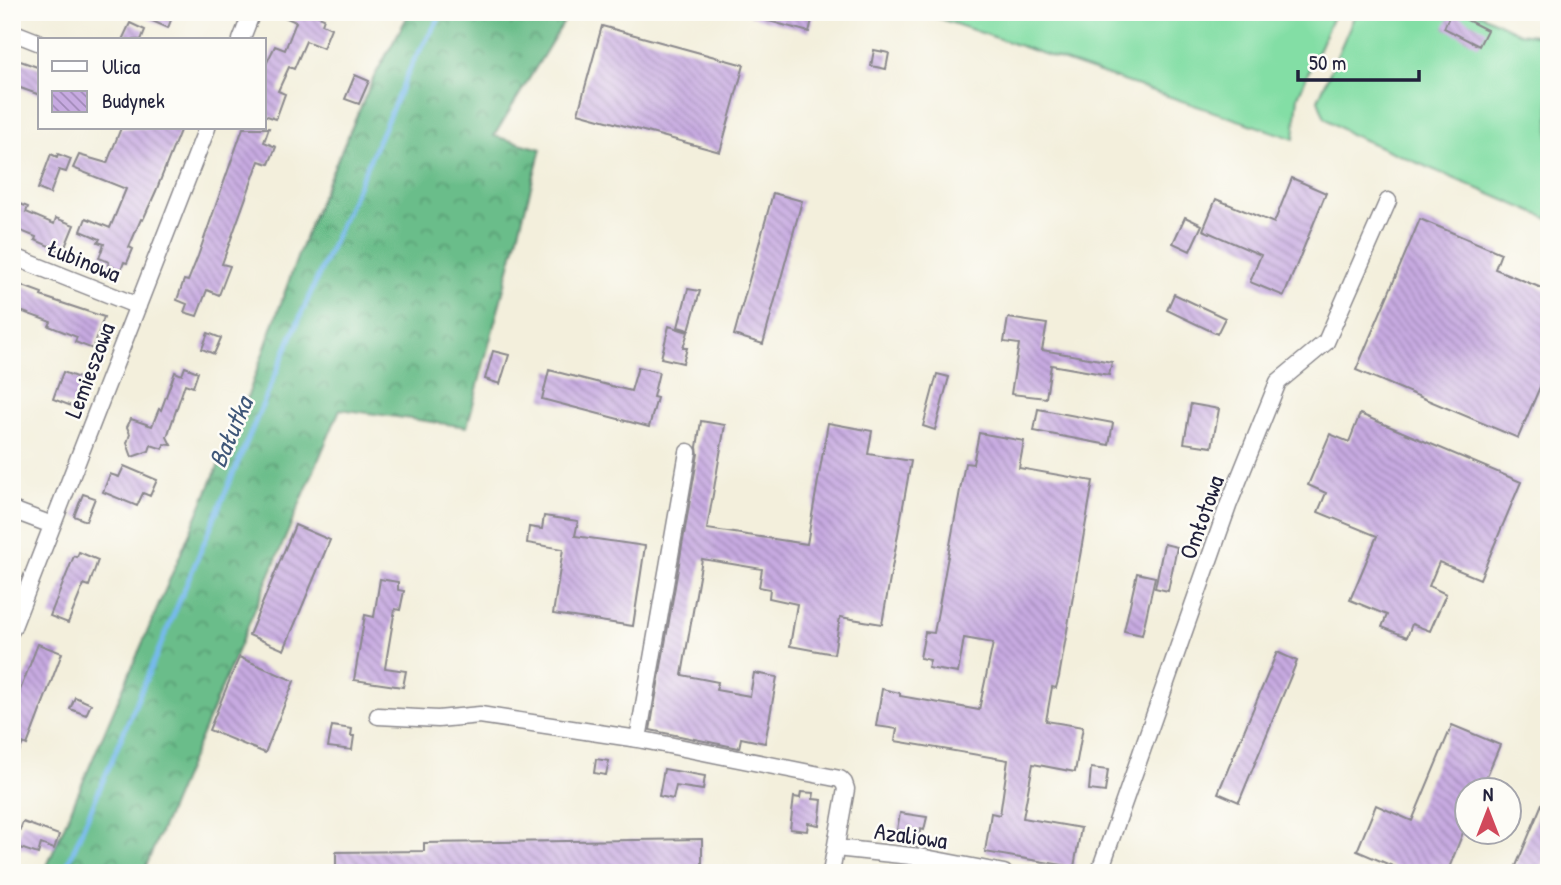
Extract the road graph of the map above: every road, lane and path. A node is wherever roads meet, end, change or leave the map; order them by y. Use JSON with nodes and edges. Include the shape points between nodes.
{"nodes":[{"id":1,"x":252,"y":12,"type":"edge"},
{"id":2,"x":12,"y":32,"type":"edge"},
{"id":3,"x":242,"y":38,"type":"edge"},
{"id":4,"x":38,"y":42,"type":"edge"},
{"id":5,"x":205,"y":130,"type":"edge"},
{"id":6,"x":1388,"y":201,"type":"dead end"},
{"id":7,"x":12,"y":256,"type":"edge"},
{"id":8,"x":138,"y":306,"type":"junction"},
{"id":9,"x":688,"y":452,"type":"dead end"},
{"id":10,"x":12,"y":510,"type":"edge"},
{"id":11,"x":52,"y":525,"type":"junction"},
{"id":12,"x":12,"y":629,"type":"edge"},
{"id":13,"x":378,"y":716,"type":"dead end"},
{"id":14,"x":638,"y":739,"type":"junction"},
{"id":15,"x":836,"y":848,"type":"junction"},
{"id":16,"x":831,"y":873,"type":"edge"},
{"id":17,"x":1004,"y":873,"type":"edge"},
{"id":18,"x":1099,"y":873,"type":"edge"}],
"edges":[{"from":1,"to":3,"type":"street"},
{"from":2,"to":4,"type":"street"},
{"from":5,"to":8,"type":"street","name":"Lemieszowa"},
{"from":6,"to":18,"type":"street","name":"Omłotowa","via":[[1326,342],[1278,382],[1228,506]]},
{"from":7,"to":8,"type":"street","name":"Łubinowa"},
{"from":8,"to":11,"type":"street","name":"Lemieszowa"},
{"from":9,"to":14,"type":"street"},
{"from":10,"to":11,"type":"street"},
{"from":11,"to":12,"type":"street","name":"Lemieszowa"},
{"from":13,"to":14,"type":"street","via":[[438,719],[480,715]]},
{"from":14,"to":15,"type":"street","via":[[840,779],[846,789]]},
{"from":15,"to":16,"type":"street"},
{"from":15,"to":17,"type":"street","name":"Azaliowa"}]}
